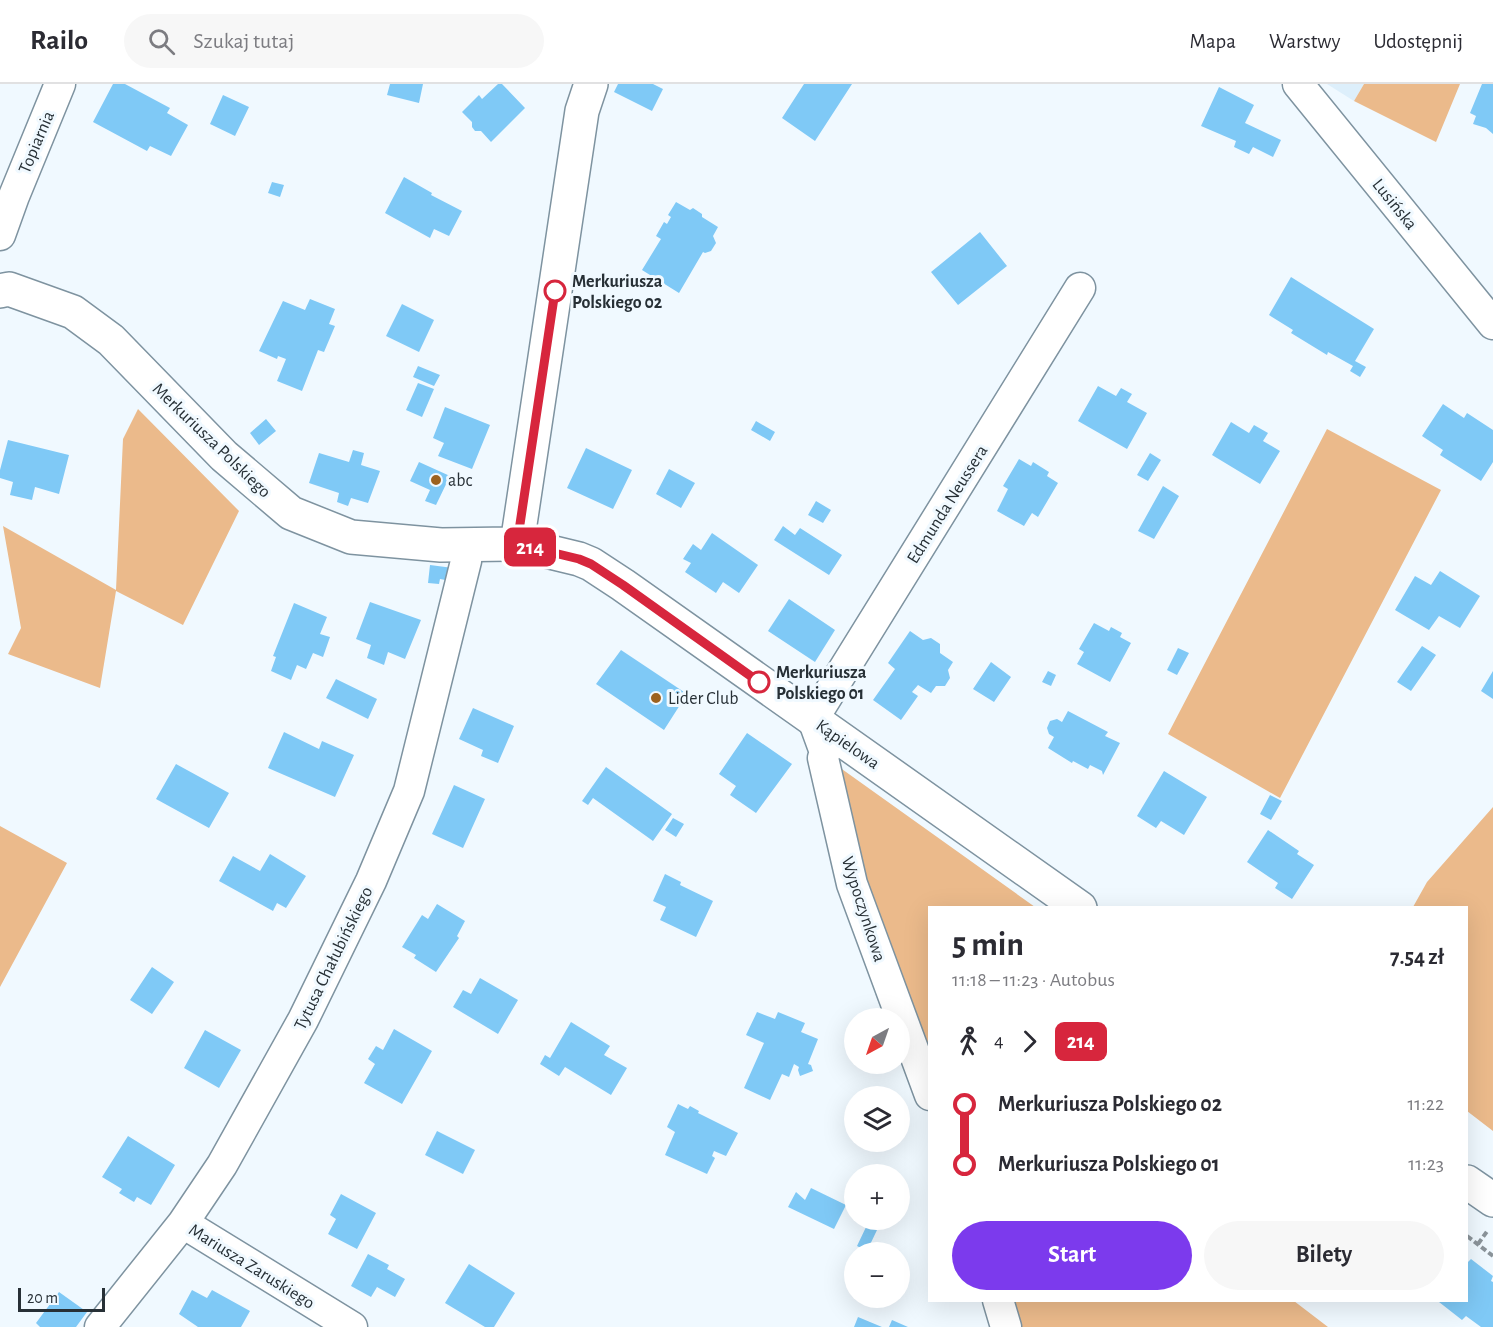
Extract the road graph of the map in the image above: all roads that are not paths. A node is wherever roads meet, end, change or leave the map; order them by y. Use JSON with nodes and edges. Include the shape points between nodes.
{"nodes":[{"id":1,"x":60,"y":84,"type":"edge"},
{"id":2,"x":591,"y":84,"type":"edge"},
{"id":3,"x":1298,"y":84,"type":"edge"},
{"id":4,"x":0,"y":235,"type":"edge"},
{"id":5,"x":3,"y":287,"type":"edge"},
{"id":6,"x":1080,"y":288,"type":"dead end"},
{"id":7,"x":1493,"y":324,"type":"edge"},
{"id":8,"x":468,"y":544,"type":"junction"},
{"id":9,"x":517,"y":544,"type":"junction"},
{"id":10,"x":813,"y":719,"type":"junction"},
{"id":11,"x":1077,"y":906,"type":"edge"},
{"id":12,"x":928,"y":1090,"type":"edge"},
{"id":13,"x":1468,"y":1183,"type":"edge"},
{"id":14,"x":1493,"y":1200,"type":"edge"},
{"id":15,"x":183,"y":1223,"type":"junction"},
{"id":16,"x":999,"y":1302,"type":"edge"},
{"id":17,"x":100,"y":1327,"type":"edge"},
{"id":18,"x":352,"y":1327,"type":"edge"},
{"id":19,"x":1006,"y":1327,"type":"edge"}],
"edges":[{"from":1,"to":4,"type":"street","name":"Topiarnia"},
{"from":2,"to":9,"type":"street","via":[[582,111]]},
{"from":3,"to":7,"type":"street","name":"Lusińska"},
{"from":5,"to":8,"type":"street","name":"Merkuriusza Polskiego","via":[[73,312],[111,340],[224,456],[291,513],[351,537]]},
{"from":6,"to":10,"type":"street","name":"Edmunda Neussera"},
{"from":8,"to":9,"type":"street","name":"Merkuriusza Polskiego"},
{"from":8,"to":15,"type":"street","name":"Tytusa Chałubińskiego","via":[[409,791],[371,881],[295,1035],[222,1165]]},
{"from":9,"to":10,"type":"street","name":"Kąpielowa","via":[[591,564]]},
{"from":10,"to":11,"type":"street","name":"Kąpielowa"},
{"from":10,"to":12,"type":"street","name":"Wypoczynkowa","via":[[825,752],[823,758],[852,884]]},
{"from":13,"to":14,"type":"street"},
{"from":15,"to":17,"type":"street","name":"Tytusa Chałubińskiego"},
{"from":15,"to":18,"type":"street","name":"Mariusza Zaruskiego"},
{"from":16,"to":19,"type":"street"}]}
